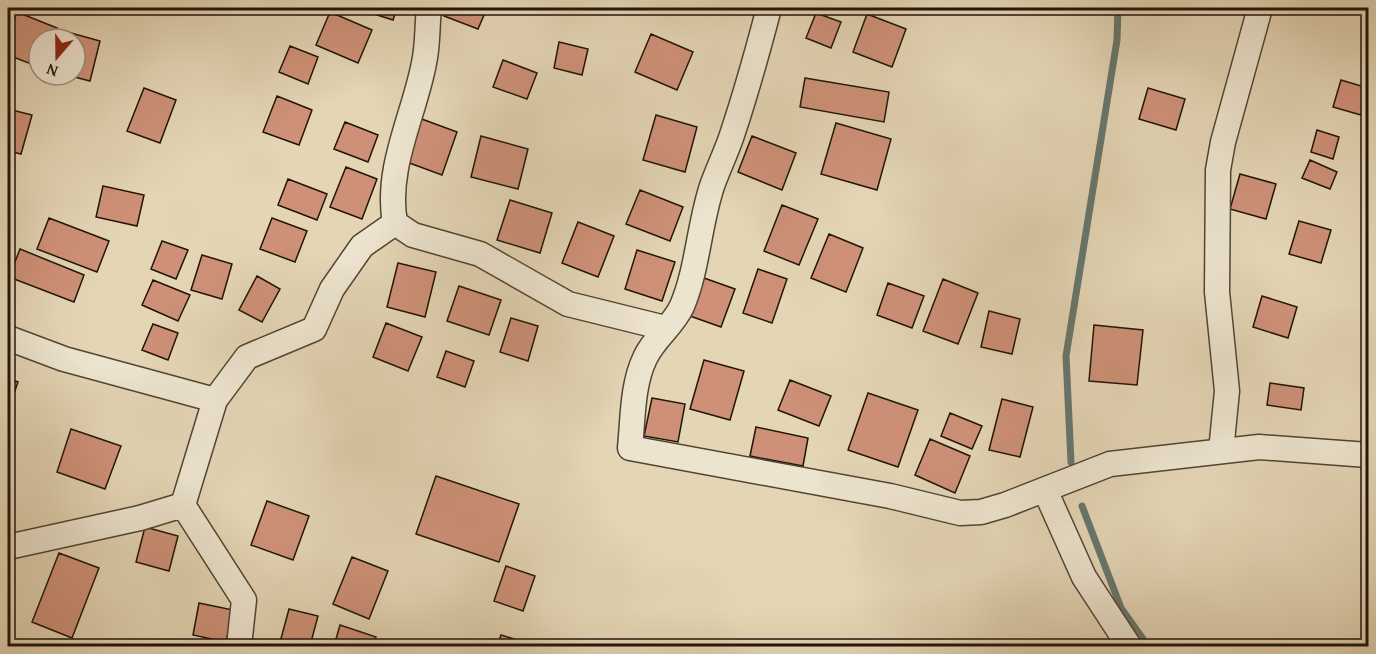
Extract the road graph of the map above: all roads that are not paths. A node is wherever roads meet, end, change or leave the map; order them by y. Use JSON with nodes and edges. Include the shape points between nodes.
{"nodes":[{"id":1,"x":429,"y":8,"type":"edge"},
{"id":2,"x":769,"y":8,"type":"edge"},
{"id":3,"x":1260,"y":8,"type":"edge"},
{"id":4,"x":395,"y":223,"type":"junction"},
{"id":5,"x":665,"y":328,"type":"junction"},
{"id":6,"x":8,"y":338,"type":"edge"},
{"id":7,"x":215,"y":400,"type":"junction"},
{"id":8,"x":1221,"y":451,"type":"junction"},
{"id":9,"x":1368,"y":455,"type":"edge"},
{"id":10,"x":1045,"y":490,"type":"junction"},
{"id":11,"x":183,"y":505,"type":"junction"},
{"id":12,"x":8,"y":547,"type":"edge"},
{"id":13,"x":239,"y":646,"type":"edge"},
{"id":14,"x":1129,"y":646,"type":"edge"}],
"edges":[{"from":1,"to":4,"type":"street","via":[[424,63],[402,140],[393,209]]},
{"from":2,"to":5,"type":"street","via":[[732,136],[711,188],[681,306]]},
{"from":3,"to":8,"type":"street","via":[[1218,170],[1217,292],[1227,391]]},
{"from":4,"to":5,"type":"street","via":[[412,235],[480,254],[568,304]]},
{"from":4,"to":7,"type":"street","via":[[362,246],[332,290],[314,329],[247,357]]},
{"from":5,"to":10,"type":"street","via":[[644,358],[636,387],[630,448],[890,496],[960,513],[981,512]]},
{"from":6,"to":7,"type":"street","via":[[64,359]]},
{"from":7,"to":11,"type":"street"},
{"from":8,"to":9,"type":"street","via":[[1259,447]]},
{"from":8,"to":10,"type":"street","via":[[1110,464]]},
{"from":10,"to":14,"type":"street","via":[[1084,577]]},
{"from":11,"to":12,"type":"street","via":[[140,519]]},
{"from":11,"to":13,"type":"street","via":[[244,600]]}]}
